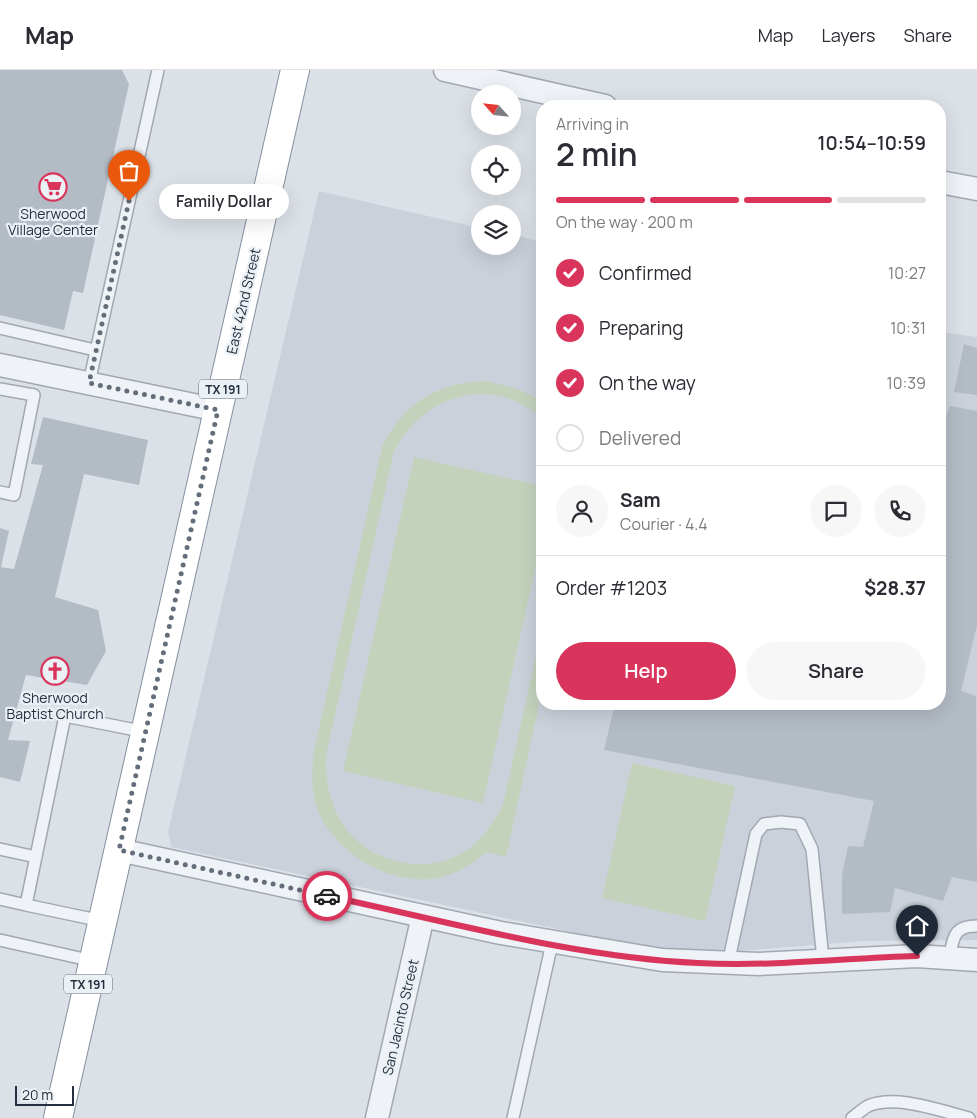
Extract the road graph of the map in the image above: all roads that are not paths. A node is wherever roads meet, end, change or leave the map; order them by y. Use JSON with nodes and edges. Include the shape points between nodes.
{"nodes":[{"id":1,"x":158,"y":70,"type":"edge"},
{"id":2,"x":295,"y":70,"type":"edge"},
{"id":3,"x":445,"y":70,"type":"edge"},
{"id":4,"x":578,"y":100,"type":"edge"},
{"id":5,"x":946,"y":183,"type":"edge"},
{"id":6,"x":977,"y":189,"type":"edge"},
{"id":7,"x":0,"y":328,"type":"edge"},
{"id":8,"x":95,"y":350,"type":"junction"},
{"id":9,"x":0,"y":365,"type":"edge"},
{"id":10,"x":89,"y":383,"type":"junction"},
{"id":11,"x":0,"y":389,"type":"edge"},
{"id":12,"x":218,"y":410,"type":"junction"},
{"id":13,"x":0,"y":492,"type":"edge"},
{"id":14,"x":146,"y":732,"type":"junction"},
{"id":15,"x":0,"y":849,"type":"edge"},
{"id":16,"x":119,"y":850,"type":"junction"},
{"id":17,"x":36,"y":857,"type":"junction"},
{"id":18,"x":0,"y":900,"type":"edge"},
{"id":19,"x":26,"y":905,"type":"junction"},
{"id":20,"x":423,"y":916,"type":"junction"},
{"id":21,"x":102,"y":921,"type":"junction"},
{"id":22,"x":977,"y":926,"type":"edge"},
{"id":23,"x":0,"y":940,"type":"edge"},
{"id":24,"x":552,"y":943,"type":"junction"},
{"id":25,"x":949,"y":958,"type":"junction"},
{"id":26,"x":823,"y":960,"type":"junction"},
{"id":27,"x":977,"y":960,"type":"edge"},
{"id":28,"x":94,"y":961,"type":"junction"},
{"id":29,"x":728,"y":964,"type":"junction"},
{"id":30,"x":58,"y":1118,"type":"edge"},
{"id":31,"x":377,"y":1118,"type":"edge"},
{"id":32,"x":513,"y":1118,"type":"edge"},
{"id":33,"x":852,"y":1118,"type":"edge"},
{"id":34,"x":969,"y":1118,"type":"edge"}],
"edges":[{"from":1,"to":8,"type":"lane"},
{"from":2,"to":12,"type":"highway","name":"East 42nd Street","number":"TX 191"},
{"from":3,"to":4,"type":"street"},
{"from":5,"to":6,"type":"street"},
{"from":7,"to":8,"type":"lane"},
{"from":8,"to":10,"type":"lane"},
{"from":9,"to":10,"type":"street"},
{"from":10,"to":12,"type":"street"},
{"from":11,"to":13,"type":"lane","via":[[34,395],[14,495]]},
{"from":12,"to":14,"type":"highway","name":"East 42nd Street","number":"TX 191"},
{"from":14,"to":16,"type":"highway","name":"East 42nd Street","number":"TX 191"},
{"from":14,"to":17,"type":"lane","via":[[65,716]]},
{"from":15,"to":17,"type":"lane"},
{"from":16,"to":20,"type":"street"},
{"from":16,"to":21,"type":"highway","name":"East 42nd Street","number":"TX 191"},
{"from":17,"to":19,"type":"lane"},
{"from":18,"to":19,"type":"lane"},
{"from":19,"to":21,"type":"lane"},
{"from":20,"to":24,"type":"street"},
{"from":20,"to":31,"type":"street","name":"San Jacinto Street"},
{"from":21,"to":28,"type":"highway","name":"East 42nd Street","number":"TX 191"},
{"from":22,"to":25,"type":"lane","via":[[964,926],[955,933]]},
{"from":23,"to":28,"type":"lane"},
{"from":24,"to":29,"type":"street","via":[[662,960]]},
{"from":24,"to":32,"type":"lane"},
{"from":25,"to":26,"type":"street"},
{"from":25,"to":27,"type":"street"},
{"from":26,"to":29,"type":"street"},
{"from":26,"to":29,"type":"lane","via":[[812,849],[800,824],[781,822],[764,824],[756,834]]},
{"from":28,"to":30,"type":"highway","name":"East 42nd Street","number":"TX 191"},
{"from":33,"to":34,"type":"lane","via":[[868,1106],[889,1102],[914,1104]]}]}
